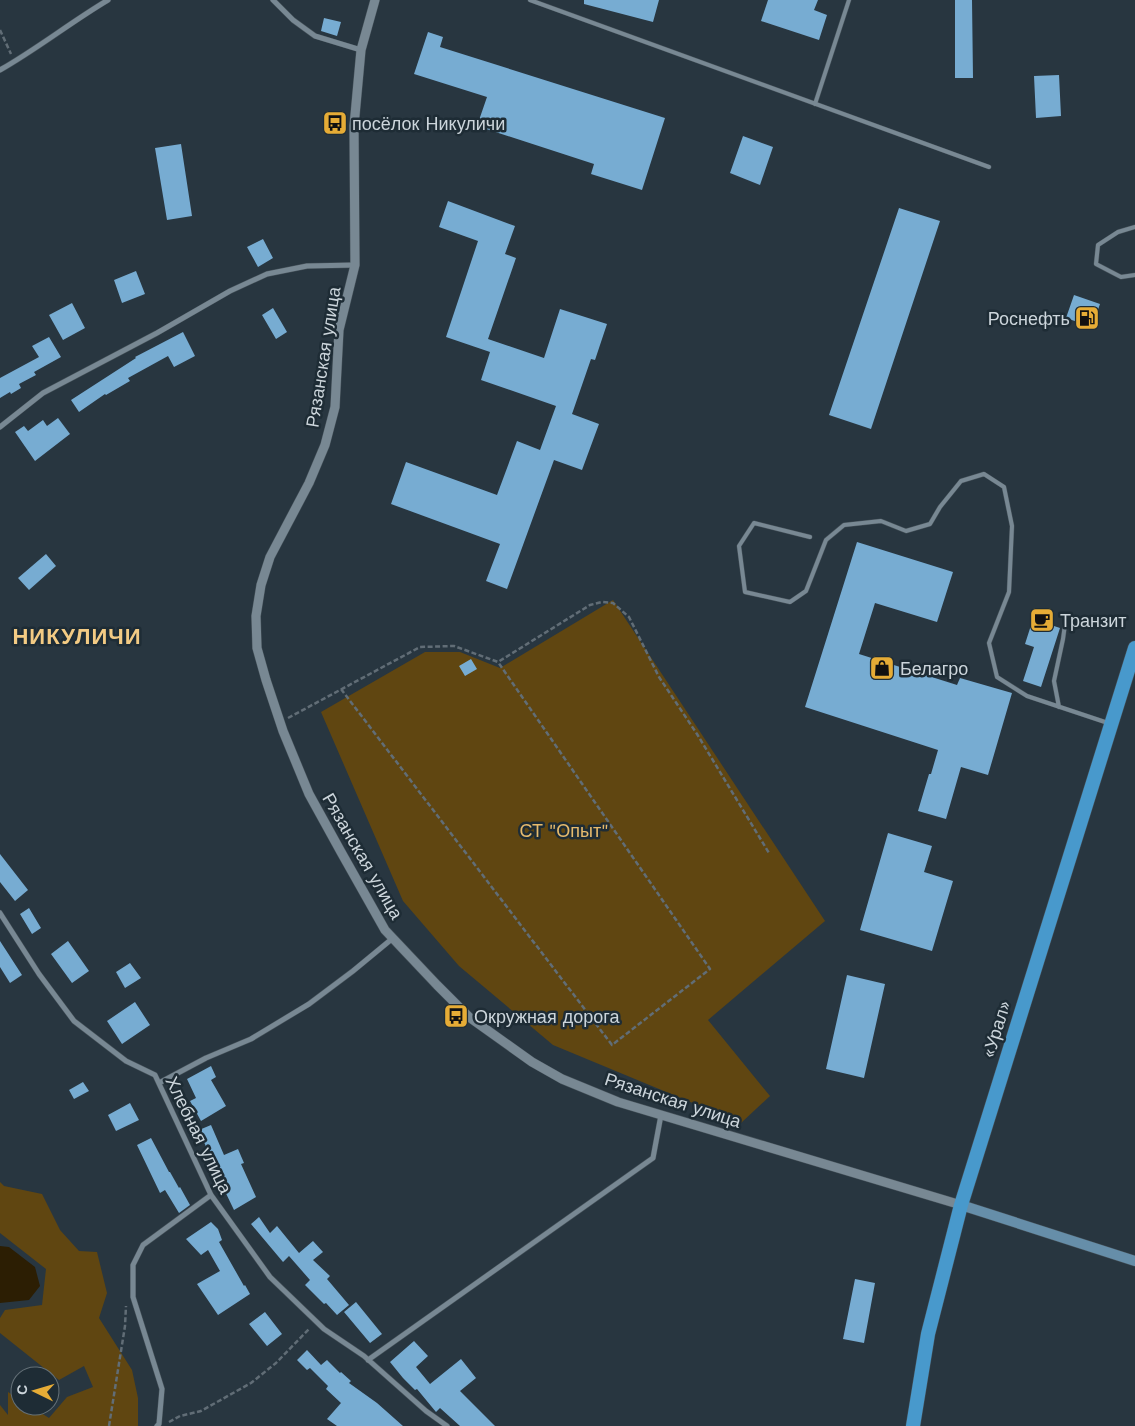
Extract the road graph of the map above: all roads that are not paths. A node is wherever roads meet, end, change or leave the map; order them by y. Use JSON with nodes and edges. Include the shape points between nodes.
{"nodes":[{"id":1,"x":108,"y":0,"type":"edge"},
{"id":2,"x":273,"y":0,"type":"edge"},
{"id":3,"x":375,"y":0,"type":"edge"},
{"id":4,"x":530,"y":0,"type":"edge"},
{"id":5,"x":849,"y":0,"type":"edge"},
{"id":6,"x":361,"y":50,"type":"junction"},
{"id":7,"x":0,"y":70,"type":"edge"},
{"id":8,"x":815,"y":104,"type":"junction"},
{"id":9,"x":989,"y":167,"type":"dead end"},
{"id":10,"x":1135,"y":227,"type":"edge"},
{"id":11,"x":355,"y":265,"type":"junction"},
{"id":12,"x":1135,"y":276,"type":"edge"},
{"id":13,"x":0,"y":427,"type":"edge"},
{"id":14,"x":810,"y":538,"type":"dead end"},
{"id":15,"x":1066,"y":617,"type":"dead end"},
{"id":16,"x":1135,"y":648,"type":"edge"},
{"id":17,"x":1059,"y":707,"type":"junction"},
{"id":18,"x":1111,"y":724,"type":"junction"},
{"id":19,"x":0,"y":913,"type":"edge"},
{"id":20,"x":394,"y":938,"type":"junction"},
{"id":21,"x":159,"y":1082,"type":"junction"},
{"id":22,"x":661,"y":1115,"type":"junction"},
{"id":23,"x":211,"y":1195,"type":"junction"},
{"id":24,"x":961,"y":1205,"type":"junction"},
{"id":25,"x":1135,"y":1261,"type":"edge"},
{"id":26,"x":368,"y":1360,"type":"junction"},
{"id":27,"x":156,"y":1426,"type":"edge"},
{"id":28,"x":447,"y":1426,"type":"edge"},
{"id":29,"x":913,"y":1426,"type":"edge"}],
"edges":[{"from":1,"to":7,"type":"street"},
{"from":2,"to":6,"type":"street","via":[[315,36]]},
{"from":3,"to":6,"type":"street","name":"Рязанская улица"},
{"from":4,"to":8,"type":"lane"},
{"from":5,"to":8,"type":"lane"},
{"from":6,"to":11,"type":"street","name":"Рязанская улица","via":[[354,126]]},
{"from":8,"to":9,"type":"lane"},
{"from":10,"to":12,"type":"lane","via":[[1118,232],[1098,245],[1096,264],[1121,277]]},
{"from":11,"to":13,"type":"street","name":"Рязанская улица","via":[[307,266],[267,274],[43,393]]},
{"from":11,"to":20,"type":"street","name":"Рязанская улица","via":[[340,330],[335,406],[325,445],[270,557],[256,616],[257,648],[280,722],[310,794],[383,926]]},
{"from":14,"to":17,"type":"lane","via":[[754,523],[739,546],[745,592],[790,602],[806,591],[826,540],[844,525],[881,521],[906,531],[930,524],[961,481],[984,474],[1004,487],[1012,526],[1010,592],[989,642],[996,676],[1027,696]]},
{"from":15,"to":17,"type":"lane","via":[[1054,681]]},
{"from":16,"to":18,"type":"highway","name":"«Урал»"},
{"from":17,"to":18,"type":"lane"},
{"from":18,"to":24,"type":"highway","name":"«Урал»"},
{"from":19,"to":21,"type":"street","name":"Хлебная улица","via":[[74,1021],[126,1060],[155,1074]]},
{"from":20,"to":21,"type":"street","via":[[300,1009],[251,1039]]},
{"from":20,"to":22,"type":"street","name":"Рязанская улица","via":[[469,1017],[532,1062],[562,1079]]},
{"from":21,"to":23,"type":"street","name":"Хлебная улица"},
{"from":22,"to":24,"type":"street","name":"Рязанская улица"},
{"from":22,"to":26,"type":"street","via":[[652,1158]]},
{"from":23,"to":26,"type":"street","name":"Хлебная улица","via":[[270,1277],[324,1329]]},
{"from":23,"to":27,"type":"street","via":[[143,1245],[133,1265],[133,1297],[162,1390],[159,1424]]},
{"from":24,"to":25,"type":"main road"},
{"from":24,"to":29,"type":"highway","name":"«Урал»","via":[[928,1334]]},
{"from":26,"to":28,"type":"street","name":"Хлебная улица"}]}
